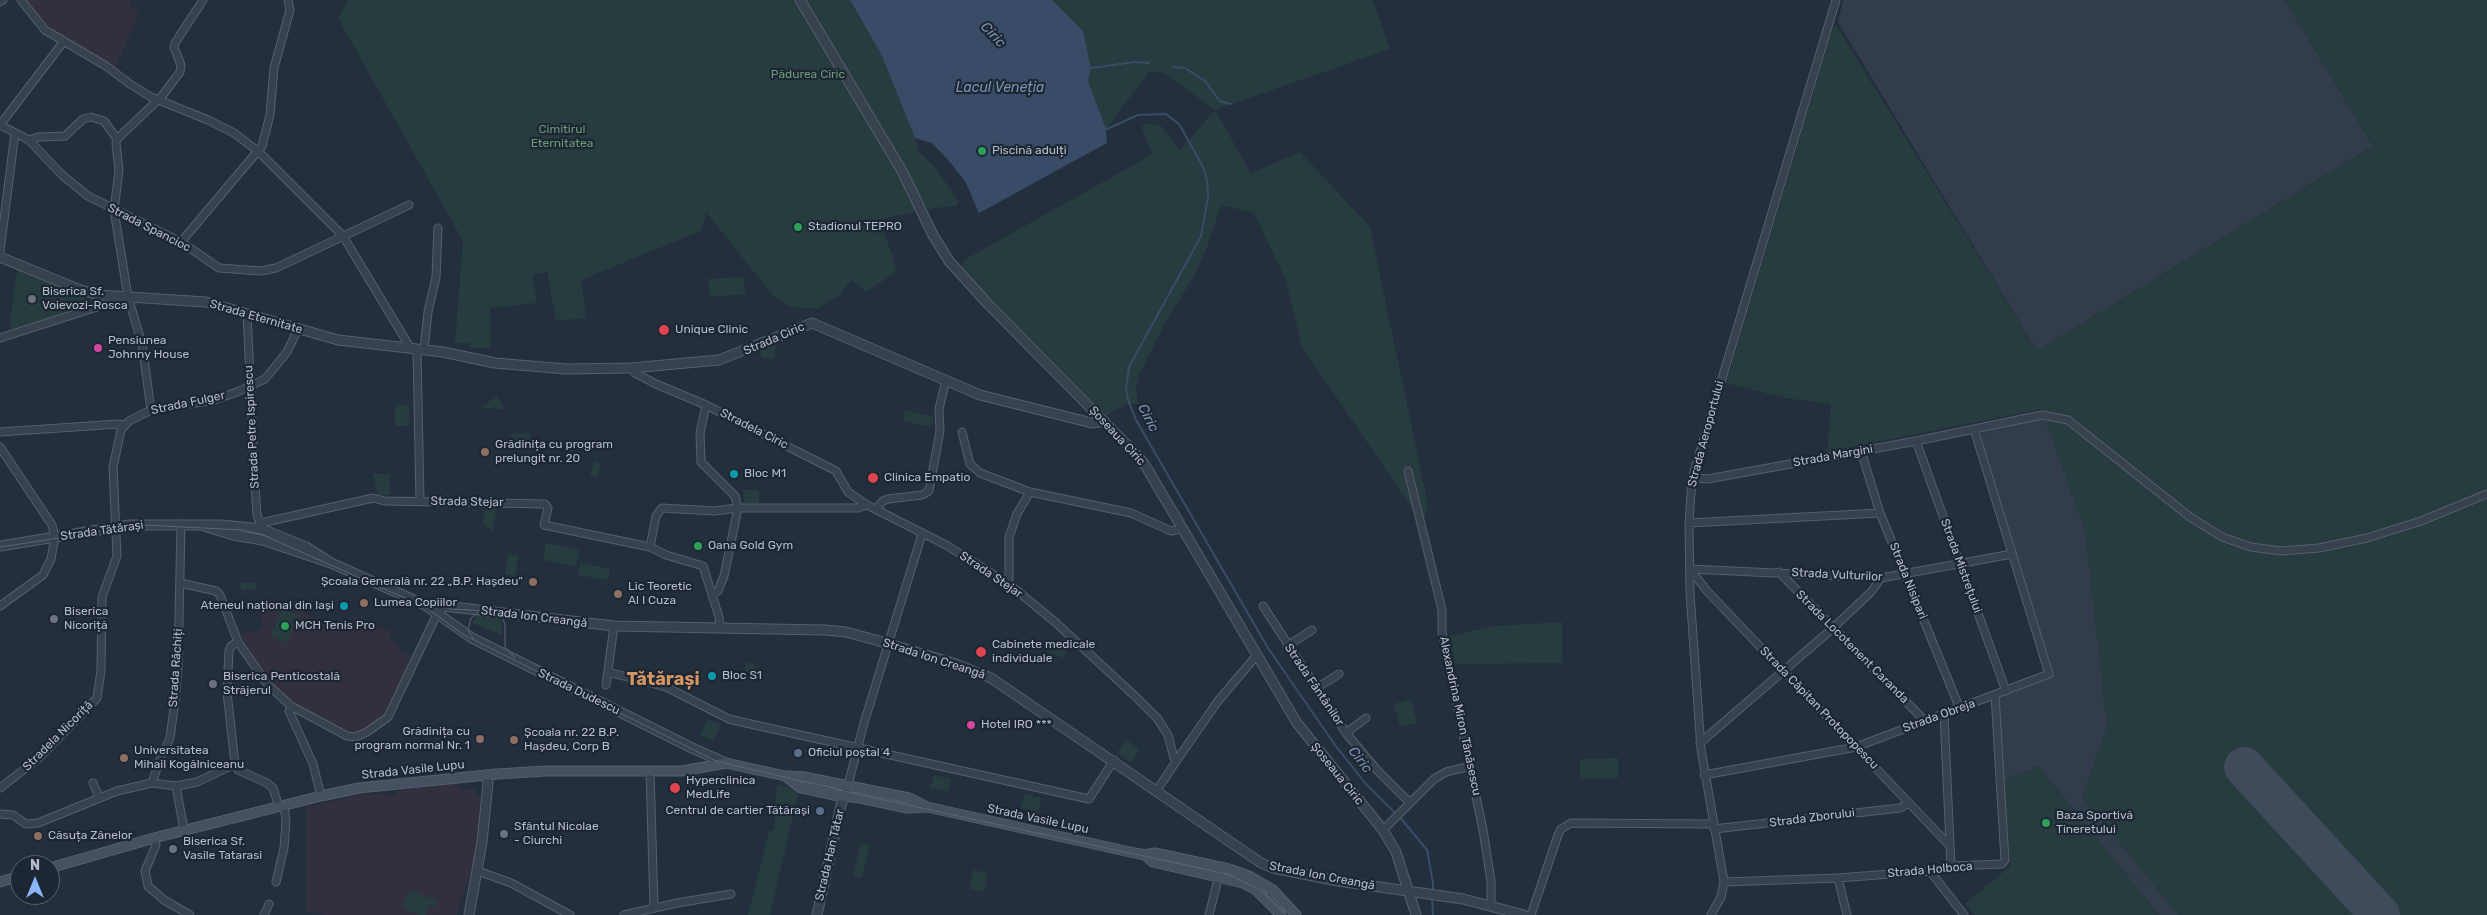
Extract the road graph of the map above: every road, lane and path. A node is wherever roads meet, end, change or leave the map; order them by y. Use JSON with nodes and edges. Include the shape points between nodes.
{"nodes":[{"id":1,"x":21,"y":0,"type":"edge"},
{"id":2,"x":203,"y":0,"type":"edge"},
{"id":3,"x":800,"y":0,"type":"edge"},
{"id":4,"x":1836,"y":0,"type":"edge"},
{"id":5,"x":289,"y":2,"type":"edge"},
{"id":6,"x":64,"y":41,"type":"junction"},
{"id":7,"x":158,"y":100,"type":"junction"},
{"id":8,"x":0,"y":125,"type":"edge"},
{"id":9,"x":15,"y":133,"type":"junction"},
{"id":10,"x":117,"y":139,"type":"junction"},
{"id":11,"x":29,"y":140,"type":"junction"},
{"id":12,"x":259,"y":152,"type":"junction"},
{"id":13,"x":410,"y":205,"type":"dead end"},
{"id":14,"x":114,"y":210,"type":"junction"},
{"id":15,"x":438,"y":228,"type":"dead end"},
{"id":16,"x":343,"y":236,"type":"junction"},
{"id":17,"x":181,"y":242,"type":"junction"},
{"id":18,"x":0,"y":251,"type":"edge"},
{"id":19,"x":0,"y":257,"type":"edge"},
{"id":20,"x":128,"y":297,"type":"junction"},
{"id":21,"x":247,"y":313,"type":"junction"},
{"id":22,"x":298,"y":329,"type":"junction"},
{"id":23,"x":0,"y":338,"type":"edge"},
{"id":24,"x":417,"y":349,"type":"junction"},
{"id":25,"x":486,"y":361,"type":"joint"},
{"id":26,"x":631,"y":368,"type":"junction"},
{"id":27,"x":946,"y":380,"type":"junction"},
{"id":28,"x":250,"y":386,"type":"junction"},
{"id":29,"x":706,"y":405,"type":"junction"},
{"id":30,"x":151,"y":410,"type":"junction"},
{"id":31,"x":1104,"y":421,"type":"junction"},
{"id":32,"x":125,"y":425,"type":"junction"},
{"id":33,"x":1974,"y":429,"type":"junction"},
{"id":34,"x":0,"y":432,"type":"edge"},
{"id":35,"x":962,"y":432,"type":"dead end"},
{"id":36,"x":1916,"y":441,"type":"junction"},
{"id":37,"x":0,"y":447,"type":"edge"},
{"id":38,"x":1861,"y":451,"type":"junction"},
{"id":39,"x":1408,"y":471,"type":"dead end"},
{"id":40,"x":1692,"y":478,"type":"junction"},
{"id":41,"x":1030,"y":492,"type":"junction"},
{"id":42,"x":2487,"y":494,"type":"edge"},
{"id":43,"x":420,"y":502,"type":"junction"},
{"id":44,"x":867,"y":505,"type":"junction"},
{"id":45,"x":738,"y":508,"type":"junction"},
{"id":46,"x":876,"y":510,"type":"junction"},
{"id":47,"x":1880,"y":513,"type":"junction"},
{"id":48,"x":1689,"y":522,"type":"junction"},
{"id":49,"x":181,"y":524,"type":"junction"},
{"id":50,"x":204,"y":526,"type":"junction"},
{"id":51,"x":261,"y":526,"type":"junction"},
{"id":52,"x":116,"y":527,"type":"junction"},
{"id":53,"x":1182,"y":529,"type":"junction"},
{"id":54,"x":922,"y":534,"type":"junction"},
{"id":55,"x":55,"y":537,"type":"junction"},
{"id":56,"x":263,"y":540,"type":"junction"},
{"id":57,"x":2,"y":545,"type":"edge"},
{"id":58,"x":650,"y":547,"type":"junction"},
{"id":59,"x":2012,"y":554,"type":"junction"},
{"id":60,"x":330,"y":563,"type":"junction"},
{"id":61,"x":1961,"y":564,"type":"junction"},
{"id":62,"x":1690,"y":568,"type":"junction"},
{"id":63,"x":1779,"y":572,"type":"junction"},
{"id":64,"x":1905,"y":574,"type":"junction"},
{"id":65,"x":1881,"y":578,"type":"junction"},
{"id":66,"x":180,"y":583,"type":"junction"},
{"id":67,"x":1009,"y":584,"type":"junction"},
{"id":68,"x":713,"y":594,"type":"junction"},
{"id":69,"x":422,"y":604,"type":"junction"},
{"id":70,"x":0,"y":606,"type":"edge"},
{"id":71,"x":444,"y":606,"type":"junction"},
{"id":72,"x":1263,"y":606,"type":"dead end"},
{"id":73,"x":437,"y":614,"type":"junction"},
{"id":74,"x":614,"y":626,"type":"junction"},
{"id":75,"x":720,"y":628,"type":"junction"},
{"id":76,"x":1833,"y":628,"type":"junction"},
{"id":77,"x":1312,"y":630,"type":"dead end"},
{"id":78,"x":238,"y":642,"type":"junction"},
{"id":79,"x":889,"y":644,"type":"junction"},
{"id":80,"x":1287,"y":646,"type":"junction"},
{"id":81,"x":1257,"y":655,"type":"junction"},
{"id":82,"x":1783,"y":671,"type":"junction"},
{"id":83,"x":608,"y":672,"type":"junction"},
{"id":84,"x":1339,"y":674,"type":"dead end"},
{"id":85,"x":606,"y":685,"type":"dead end"},
{"id":86,"x":1316,"y":689,"type":"junction"},
{"id":87,"x":2006,"y":691,"type":"junction"},
{"id":88,"x":1995,"y":696,"type":"junction"},
{"id":89,"x":291,"y":706,"type":"junction"},
{"id":90,"x":1960,"y":709,"type":"junction"},
{"id":91,"x":1944,"y":715,"type":"junction"},
{"id":92,"x":1366,"y":718,"type":"dead end"},
{"id":93,"x":1926,"y":721,"type":"junction"},
{"id":94,"x":1346,"y":732,"type":"junction"},
{"id":95,"x":1700,"y":743,"type":"junction"},
{"id":96,"x":1856,"y":748,"type":"junction"},
{"id":97,"x":858,"y":749,"type":"junction"},
{"id":98,"x":1114,"y":760,"type":"junction"},
{"id":99,"x":1177,"y":760,"type":"junction"},
{"id":100,"x":726,"y":762,"type":"junction"},
{"id":101,"x":235,"y":764,"type":"junction"},
{"id":102,"x":1471,"y":766,"type":"junction"},
{"id":103,"x":650,"y":771,"type":"junction"},
{"id":104,"x":486,"y":775,"type":"junction"},
{"id":105,"x":1704,"y":775,"type":"junction"},
{"id":106,"x":785,"y":776,"type":"junction"},
{"id":107,"x":152,"y":783,"type":"junction"},
{"id":108,"x":93,"y":784,"type":"dead end"},
{"id":109,"x":848,"y":785,"type":"junction"},
{"id":110,"x":176,"y":786,"type":"junction"},
{"id":111,"x":0,"y":788,"type":"edge"},
{"id":112,"x":1157,"y":790,"type":"junction"},
{"id":113,"x":321,"y":796,"type":"junction"},
{"id":114,"x":845,"y":796,"type":"junction"},
{"id":115,"x":99,"y":797,"type":"junction"},
{"id":116,"x":1909,"y":803,"type":"junction"},
{"id":117,"x":1408,"y":805,"type":"junction"},
{"id":118,"x":281,"y":806,"type":"junction"},
{"id":119,"x":927,"y":807,"type":"junction"},
{"id":120,"x":0,"y":814,"type":"edge"},
{"id":121,"x":1714,"y":827,"type":"junction"},
{"id":122,"x":1385,"y":828,"type":"junction"},
{"id":123,"x":184,"y":830,"type":"junction"},
{"id":124,"x":154,"y":838,"type":"junction"},
{"id":125,"x":1950,"y":846,"type":"junction"},
{"id":126,"x":60,"y":865,"type":"edge"},
{"id":127,"x":1951,"y":866,"type":"junction"},
{"id":128,"x":478,"y":871,"type":"junction"},
{"id":129,"x":1930,"y":871,"type":"junction"},
{"id":130,"x":1220,"y":872,"type":"junction"},
{"id":131,"x":1838,"y":878,"type":"junction"},
{"id":132,"x":276,"y":882,"type":"dead end"},
{"id":133,"x":1724,"y":882,"type":"junction"},
{"id":134,"x":1408,"y":891,"type":"junction"},
{"id":135,"x":731,"y":894,"type":"dead end"},
{"id":136,"x":269,"y":904,"type":"dead end"},
{"id":137,"x":1491,"y":905,"type":"junction"},
{"id":138,"x":654,"y":907,"type":"junction"},
{"id":139,"x":190,"y":915,"type":"edge"},
{"id":140,"x":264,"y":915,"type":"edge"},
{"id":141,"x":470,"y":915,"type":"edge"},
{"id":142,"x":570,"y":915,"type":"edge"},
{"id":143,"x":624,"y":915,"type":"edge"},
{"id":144,"x":817,"y":915,"type":"edge"},
{"id":145,"x":1208,"y":915,"type":"edge"},
{"id":146,"x":1281,"y":915,"type":"edge"},
{"id":147,"x":1296,"y":915,"type":"edge"},
{"id":148,"x":1416,"y":915,"type":"edge"},
{"id":149,"x":1522,"y":915,"type":"edge"},
{"id":150,"x":1531,"y":915,"type":"edge"},
{"id":151,"x":1711,"y":915,"type":"edge"},
{"id":152,"x":1847,"y":915,"type":"edge"},
{"id":153,"x":1963,"y":915,"type":"edge"}],
"edges":[{"from":1,"to":6,"type":"street","via":[[41,26]]},
{"from":2,"to":7,"type":"street","via":[[175,43],[180,72]]},
{"from":3,"to":31,"type":"street","name":"Șoseaua Ciric","via":[[902,171],[948,261]]},
{"from":4,"to":40,"type":"street","name":"Strada Aeroportului"},
{"from":5,"to":12,"type":"street","via":[[273,75],[267,133]]},
{"from":6,"to":7,"type":"street"},
{"from":6,"to":8,"type":"street"},
{"from":7,"to":10,"type":"street"},
{"from":7,"to":12,"type":"street","via":[[234,133]]},
{"from":8,"to":9,"type":"street","name":"Strada Spancioc"},
{"from":9,"to":11,"type":"street","name":"Strada Spancioc"},
{"from":9,"to":18,"type":"street"},
{"from":10,"to":11,"type":"street","via":[[104,121],[91,117],[83,119],[65,136]]},
{"from":10,"to":14,"type":"street","via":[[119,170]]},
{"from":11,"to":14,"type":"street","name":"Strada Spancioc","via":[[76,187]]},
{"from":12,"to":16,"type":"street"},
{"from":12,"to":17,"type":"street"},
{"from":13,"to":16,"type":"street","name":"Strada Spancioc"},
{"from":14,"to":17,"type":"street","name":"Strada Spancioc"},
{"from":14,"to":20,"type":"street"},
{"from":15,"to":24,"type":"street","via":[[436,277]]},
{"from":16,"to":17,"type":"street","name":"Strada Spancioc","via":[[290,263],[261,270],[219,268]]},
{"from":16,"to":24,"type":"street"},
{"from":19,"to":20,"type":"street","name":"Strada Eternitate","via":[[83,291]]},
{"from":20,"to":21,"type":"street","name":"Strada Eternitate","via":[[206,302]]},
{"from":20,"to":23,"type":"street"},
{"from":20,"to":30,"type":"street","via":[[142,344]]},
{"from":21,"to":22,"type":"street","name":"Strada Eternitate"},
{"from":21,"to":28,"type":"street","name":"Strada Petre Ispirescu"},
{"from":22,"to":24,"type":"street","name":"Strada Eternitate","via":[[338,340]]},
{"from":22,"to":28,"type":"street","name":"Strada Fulger","via":[[288,352],[272,372]]},
{"from":24,"to":25,"type":"street","name":"Strada Eternitate"},
{"from":24,"to":43,"type":"street"},
{"from":25,"to":26,"type":"street","name":"Strada Ciric","via":[[566,369]]},
{"from":26,"to":27,"type":"street","name":"Strada Ciric","via":[[728,358],[812,323]]},
{"from":26,"to":29,"type":"street","name":"Stradela Ciric","via":[[635,374]]},
{"from":27,"to":31,"type":"street","name":"Strada Ciric","via":[[980,396],[1092,422]]},
{"from":27,"to":46,"type":"street","via":[[939,409],[940,431],[929,491],[888,499]]},
{"from":28,"to":30,"type":"street","name":"Strada Fulger","via":[[214,400]]},
{"from":28,"to":51,"type":"street","name":"Strada Petre Ispirescu","via":[[257,515]]},
{"from":29,"to":44,"type":"street","name":"Stradela Ciric","via":[[836,471],[848,492]]},
{"from":29,"to":45,"type":"street","via":[[700,433],[701,462],[734,496]]},
{"from":30,"to":32,"type":"street","name":"Strada Fulger"},
{"from":31,"to":53,"type":"street","name":"Șoseaua Ciric","via":[[1141,459]]},
{"from":32,"to":34,"type":"street"},
{"from":32,"to":52,"type":"street","via":[[114,458]]},
{"from":33,"to":36,"type":"street","name":"Strada Margini"},
{"from":33,"to":42,"type":"street","name":"Strada Margini","via":[[2042,415],[2068,420],[2190,517],[2222,538],[2281,551],[2319,548],[2367,538],[2421,521]]},
{"from":33,"to":59,"type":"street"},
{"from":35,"to":41,"type":"street","via":[[973,468]]},
{"from":36,"to":38,"type":"street","name":"Strada Margini"},
{"from":36,"to":61,"type":"street","name":"Strada Mistrețului"},
{"from":37,"to":55,"type":"street","via":[[52,525]]},
{"from":38,"to":40,"type":"street","name":"Strada Margini","via":[[1708,479]]},
{"from":38,"to":47,"type":"street","name":"Strada Nisipari"},
{"from":39,"to":102,"type":"street","name":"Alexandrina Miron Tănăsescu","via":[[1435,577],[1442,610],[1442,633]]},
{"from":40,"to":48,"type":"street","name":"Strada Aeroportului"},
{"from":41,"to":53,"type":"street","via":[[1131,513],[1172,531]]},
{"from":41,"to":67,"type":"street","via":[[1009,537]]},
{"from":43,"to":51,"type":"street","name":"Strada Stejar","via":[[385,502],[373,498]]},
{"from":43,"to":58,"type":"street","name":"Strada Stejar","via":[[545,504],[548,508],[544,525]]},
{"from":44,"to":45,"type":"street","via":[[840,509]]},
{"from":44,"to":46,"type":"street","name":"Strada Stejar"},
{"from":45,"to":58,"type":"street","via":[[714,511],[662,508],[656,516]]},
{"from":45,"to":68,"type":"street","via":[[724,576],[718,591]]},
{"from":46,"to":54,"type":"street","name":"Strada Stejar"},
{"from":47,"to":48,"type":"street"},
{"from":47,"to":64,"type":"street","name":"Strada Nisipari"},
{"from":48,"to":62,"type":"street","name":"Strada Aeroportului"},
{"from":49,"to":50,"type":"street","name":"Strada Tătărași"},
{"from":49,"to":52,"type":"street","name":"Strada Tătărași"},
{"from":49,"to":66,"type":"street","name":"Strada Răchiți"},
{"from":50,"to":51,"type":"street","name":"Strada Tătărași"},
{"from":50,"to":56,"type":"street","name":"Strada Tătărași"},
{"from":51,"to":56,"type":"street","name":"Strada Petre Ispirescu"},
{"from":51,"to":60,"type":"street","via":[[306,546]]},
{"from":52,"to":55,"type":"street","name":"Strada Tătărași"},
{"from":52,"to":111,"type":"street","name":"Stradela Nicoriță","via":[[117,556],[102,597],[97,698],[39,758]]},
{"from":53,"to":81,"type":"street","name":"Șoseaua Ciric"},
{"from":54,"to":67,"type":"street","name":"Strada Stejar"},
{"from":54,"to":79,"type":"street"},
{"from":55,"to":57,"type":"street","name":"Strada Tătărași"},
{"from":55,"to":70,"type":"street","via":[[51,559],[43,575]]},
{"from":56,"to":60,"type":"street"},
{"from":58,"to":68,"type":"street","name":"Strada Stejar","via":[[703,566]]},
{"from":59,"to":61,"type":"street","name":"Strada Vulturilor"},
{"from":59,"to":87,"type":"street","name":"Strada Obreja","via":[[2049,674]]},
{"from":60,"to":69,"type":"street"},
{"from":61,"to":64,"type":"street","name":"Strada Vulturilor"},
{"from":61,"to":87,"type":"street","name":"Strada Mistrețului"},
{"from":62,"to":63,"type":"street","name":"Strada Vulturilor"},
{"from":62,"to":82,"type":"street","name":"Strada Căpitan Protopopescu"},
{"from":62,"to":95,"type":"street","name":"Strada Aeroportului"},
{"from":63,"to":65,"type":"street","name":"Strada Vulturilor"},
{"from":63,"to":76,"type":"street","name":"Strada Locotenent Caranda"},
{"from":64,"to":65,"type":"street","name":"Strada Vulturilor"},
{"from":64,"to":90,"type":"street","name":"Strada Nisipari"},
{"from":65,"to":76,"type":"street"},
{"from":66,"to":78,"type":"street","via":[[216,591],[220,595]]},
{"from":66,"to":107,"type":"street","name":"Strada Răchiți","via":[[178,666],[170,738]]},
{"from":67,"to":99,"type":"street","name":"Strada Stejar","via":[[1055,622],[1157,718],[1168,735]]},
{"from":68,"to":75,"type":"street","name":"Strada Stejar"},
{"from":69,"to":71,"type":"street","name":"Strada Ion Creangă"},
{"from":69,"to":73,"type":"street"},
{"from":71,"to":73,"type":"street"},
{"from":71,"to":74,"type":"street","name":"Strada Ion Creangă"},
{"from":72,"to":80,"type":"street","name":"Strada Fântânilor"},
{"from":73,"to":89,"type":"street","via":[[388,716],[366,732],[355,737],[338,733]]},
{"from":73,"to":100,"type":"street","name":"Strada Dudescu","via":[[472,638]]},
{"from":74,"to":75,"type":"street","name":"Strada Ion Creangă"},
{"from":74,"to":83,"type":"street"},
{"from":75,"to":79,"type":"street","name":"Strada Ion Creangă","via":[[846,632]]},
{"from":76,"to":82,"type":"street"},
{"from":76,"to":93,"type":"street","name":"Strada Locotenent Caranda"},
{"from":77,"to":80,"type":"street"},
{"from":78,"to":89,"type":"street","via":[[257,672]]},
{"from":78,"to":101,"type":"street","via":[[229,651],[226,692]]},
{"from":79,"to":97,"type":"street"},
{"from":79,"to":98,"type":"street","name":"Strada Ion Creangă","via":[[991,678]]},
{"from":80,"to":86,"type":"street","name":"Strada Fântânilor"},
{"from":81,"to":99,"type":"street","via":[[1218,701]]},
{"from":81,"to":122,"type":"street","name":"Șoseaua Ciric","via":[[1305,734]]},
{"from":82,"to":95,"type":"street"},
{"from":82,"to":96,"type":"street","name":"Strada Căpitan Protopopescu"},
{"from":83,"to":85,"type":"street"},
{"from":83,"to":97,"type":"street","via":[[666,686],[729,719]]},
{"from":84,"to":86,"type":"street"},
{"from":86,"to":94,"type":"street","name":"Strada Fântânilor"},
{"from":87,"to":88,"type":"street","name":"Strada Obreja"},
{"from":88,"to":90,"type":"street","name":"Strada Obreja"},
{"from":88,"to":127,"type":"street","name":"Strada Holboca","via":[[2005,860],[2002,864]]},
{"from":89,"to":113,"type":"street","via":[[289,711],[313,764]]},
{"from":90,"to":91,"type":"street","name":"Strada Obreja"},
{"from":91,"to":93,"type":"street","name":"Strada Obreja"},
{"from":91,"to":125,"type":"street"},
{"from":92,"to":94,"type":"street"},
{"from":93,"to":96,"type":"street","name":"Strada Obreja"},
{"from":94,"to":117,"type":"street","name":"Strada Fântânilor"},
{"from":95,"to":105,"type":"street","name":"Strada Aeroportului"},
{"from":96,"to":105,"type":"street","name":"Strada Obreja"},
{"from":96,"to":116,"type":"street","name":"Strada Căpitan Protopopescu"},
{"from":97,"to":98,"type":"street","via":[[1089,799]]},
{"from":97,"to":109,"type":"street"},
{"from":98,"to":112,"type":"street","name":"Strada Ion Creangă"},
{"from":99,"to":112,"type":"street"},
{"from":100,"to":103,"type":"main road","name":"Strada Vasile Lupu","via":[[682,771]]},
{"from":100,"to":106,"type":"main road","name":"Strada Vasile Lupu"},
{"from":101,"to":110,"type":"street","via":[[197,782]]},
{"from":101,"to":118,"type":"street","via":[[238,770],[273,788]]},
{"from":102,"to":117,"type":"street","via":[[1446,772]]},
{"from":102,"to":137,"type":"street","name":"Alexandrina Miron Tănăsescu","via":[[1491,881]]},
{"from":103,"to":104,"type":"main road","name":"Strada Vasile Lupu","via":[[546,771]]},
{"from":103,"to":138,"type":"street"},
{"from":104,"to":113,"type":"main road","name":"Strada Vasile Lupu","via":[[359,788]]},
{"from":104,"to":128,"type":"street","via":[[488,783]]},
{"from":105,"to":121,"type":"street","name":"Strada Aeroportului"},
{"from":106,"to":109,"type":"main road","name":"Strada Vasile Lupu"},
{"from":106,"to":114,"type":"main road","name":"Strada Vasile Lupu","via":[[801,788]]},
{"from":107,"to":110,"type":"street"},
{"from":107,"to":115,"type":"street"},
{"from":108,"to":115,"type":"street"},
{"from":109,"to":114,"type":"street","name":"Strada Han Tătar"},
{"from":109,"to":119,"type":"main road","name":"Strada Vasile Lupu","via":[[909,798]]},
{"from":110,"to":123,"type":"street"},
{"from":112,"to":134,"type":"street","name":"Strada Ion Creangă","via":[[1261,863],[1273,868]]},
{"from":113,"to":118,"type":"main road","name":"Strada Vasile Lupu"},
{"from":114,"to":119,"type":"main road","name":"Strada Vasile Lupu","via":[[907,808]]},
{"from":114,"to":144,"type":"street","name":"Strada Han Tătar"},
{"from":115,"to":120,"type":"street","via":[[38,823],[26,824],[13,815]]},
{"from":116,"to":121,"type":"street","name":"Strada Zborului","via":[[1900,808]]},
{"from":116,"to":125,"type":"street","name":"Strada Căpitan Protopopescu"},
{"from":117,"to":122,"type":"street"},
{"from":118,"to":123,"type":"main road","name":"Strada Vasile Lupu"},
{"from":118,"to":132,"type":"street","via":[[286,821],[283,855]]},
{"from":119,"to":130,"type":"main road","name":"Strada Vasile Lupu","via":[[1145,855],[1153,862]]},
{"from":121,"to":133,"type":"street","name":"Strada Aeroportului"},
{"from":121,"to":150,"type":"street","name":"Strada Zborului","via":[[1571,822],[1558,835]]},
{"from":122,"to":134,"type":"street","name":"Șoseaua Ciric","via":[[1400,861]]},
{"from":123,"to":124,"type":"main road","name":"Strada Vasile Lupu"},
{"from":124,"to":126,"type":"main road","name":"Strada Vasile Lupu"},
{"from":124,"to":139,"type":"street","via":[[156,845],[145,871],[148,886]]},
{"from":125,"to":127,"type":"street"},
{"from":127,"to":129,"type":"street","name":"Strada Holboca"},
{"from":128,"to":141,"type":"street"},
{"from":128,"to":142,"type":"street","via":[[511,883]]},
{"from":129,"to":131,"type":"street","name":"Strada Holboca"},
{"from":129,"to":153,"type":"street"},
{"from":130,"to":145,"type":"street"},
{"from":130,"to":146,"type":"main road","name":"Strada Vasile Lupu","via":[[1251,886]]},
{"from":130,"to":147,"type":"main road","name":"Strada Vasile Lupu","via":[[1244,874],[1272,890]]},
{"from":131,"to":133,"type":"street","name":"Strada Holboca"},
{"from":131,"to":152,"type":"street"},
{"from":133,"to":151,"type":"street","via":[[1721,897]]},
{"from":134,"to":137,"type":"street","name":"Strada Ion Creangă"},
{"from":134,"to":148,"type":"street","name":"Șoseaua Ciric"},
{"from":135,"to":138,"type":"street"},
{"from":136,"to":140,"type":"street"},
{"from":137,"to":149,"type":"street","name":"Strada Ion Creangă"},
{"from":138,"to":143,"type":"street"}]}
